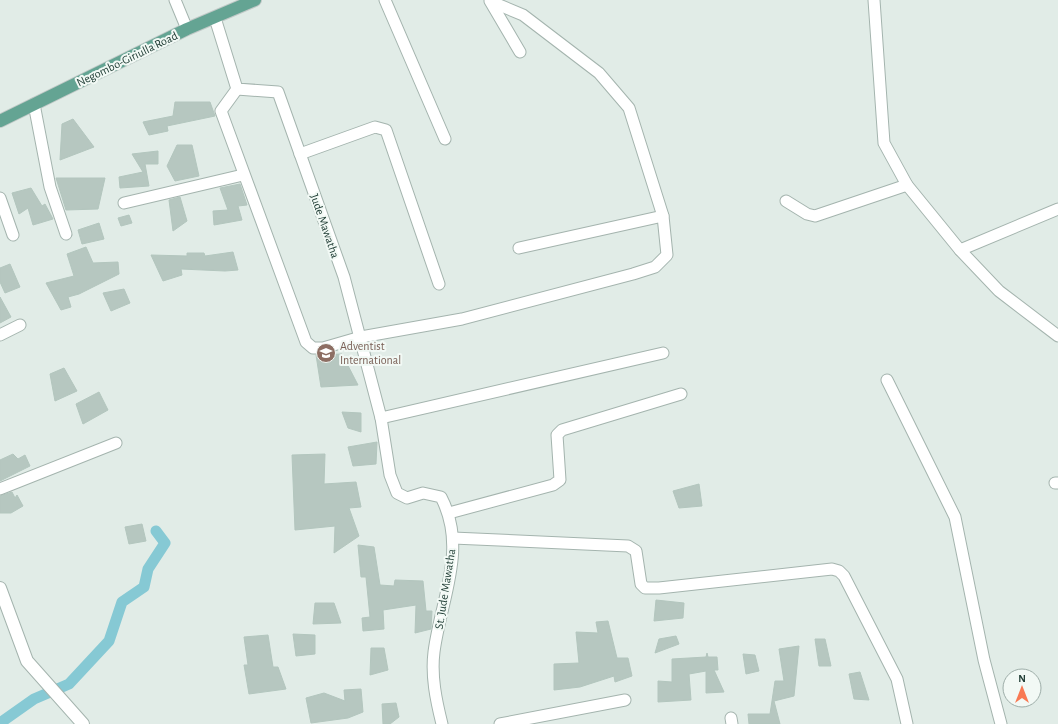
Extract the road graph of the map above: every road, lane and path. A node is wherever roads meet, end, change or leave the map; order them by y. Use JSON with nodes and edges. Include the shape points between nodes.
{"nodes":[{"id":1,"x":175,"y":0,"type":"edge"},
{"id":2,"x":255,"y":0,"type":"edge"},
{"id":3,"x":384,"y":0,"type":"edge"},
{"id":4,"x":874,"y":0,"type":"edge"},
{"id":5,"x":490,"y":1,"type":"edge"},
{"id":6,"x":215,"y":18,"type":"junction"},
{"id":7,"x":187,"y":29,"type":"junction"},
{"id":8,"x":520,"y":52,"type":"dead end"},
{"id":9,"x":237,"y":90,"type":"junction"},
{"id":10,"x":34,"y":104,"type":"junction"},
{"id":11,"x":0,"y":121,"type":"edge"},
{"id":12,"x":445,"y":139,"type":"dead end"},
{"id":13,"x":300,"y":154,"type":"junction"},
{"id":14,"x":243,"y":175,"type":"junction"},
{"id":15,"x":907,"y":185,"type":"junction"},
{"id":16,"x":0,"y":198,"type":"edge"},
{"id":17,"x":786,"y":201,"type":"dead end"},
{"id":18,"x":124,"y":203,"type":"dead end"},
{"id":19,"x":1058,"y":209,"type":"edge"},
{"id":20,"x":663,"y":216,"type":"junction"},
{"id":21,"x":66,"y":234,"type":"dead end"},
{"id":22,"x":13,"y":235,"type":"dead end"},
{"id":23,"x":519,"y":248,"type":"dead end"},
{"id":24,"x":960,"y":250,"type":"junction"},
{"id":25,"x":439,"y":284,"type":"dead end"},
{"id":26,"x":20,"y":325,"type":"dead end"},
{"id":27,"x":0,"y":335,"type":"edge"},
{"id":28,"x":1058,"y":336,"type":"edge"},
{"id":29,"x":361,"y":337,"type":"junction"},
{"id":30,"x":663,"y":352,"type":"dead end"},
{"id":31,"x":887,"y":380,"type":"dead end"},
{"id":32,"x":681,"y":394,"type":"dead end"},
{"id":33,"x":381,"y":418,"type":"junction"},
{"id":34,"x":116,"y":443,"type":"dead end"},
{"id":35,"x":390,"y":475,"type":"joint"},
{"id":36,"x":0,"y":489,"type":"edge"},
{"id":37,"x":449,"y":513,"type":"junction"},
{"id":38,"x":453,"y":538,"type":"junction"},
{"id":39,"x":0,"y":588,"type":"edge"},
{"id":40,"x":625,"y":700,"type":"dead end"},
{"id":41,"x":83,"y":724,"type":"edge"},
{"id":42,"x":442,"y":724,"type":"edge"},
{"id":43,"x":500,"y":724,"type":"edge"},
{"id":44,"x":907,"y":724,"type":"edge"},
{"id":45,"x":1001,"y":724,"type":"edge"}],
"edges":[{"from":1,"to":7,"type":"street"},
{"from":2,"to":6,"type":"main road","name":"Negombo-Giriulla Road"},
{"from":3,"to":12,"type":"street"},
{"from":4,"to":15,"type":"street","via":[[884,143]]},
{"from":5,"to":8,"type":"street"},
{"from":5,"to":20,"type":"street","via":[[523,15],[600,73],[629,108]]},
{"from":6,"to":7,"type":"main road","name":"Negombo-Giriulla Road"},
{"from":6,"to":9,"type":"street"},
{"from":7,"to":10,"type":"main road","name":"Negombo-Giriulla Road"},
{"from":9,"to":13,"type":"street","name":"Jude Mawatha","via":[[278,92]]},
{"from":9,"to":14,"type":"street","via":[[221,111]]},
{"from":10,"to":11,"type":"main road","name":"Negombo-Giriulla Road"},
{"from":10,"to":21,"type":"street","via":[[50,187]]},
{"from":13,"to":25,"type":"street","via":[[375,127],[386,130]]},
{"from":13,"to":29,"type":"street","name":"Jude Mawatha","via":[[344,277]]},
{"from":14,"to":18,"type":"street"},
{"from":14,"to":29,"type":"street","via":[[306,342],[313,348],[323,348]]},
{"from":15,"to":17,"type":"street","via":[[815,216]]},
{"from":15,"to":24,"type":"street"},
{"from":16,"to":22,"type":"street"},
{"from":19,"to":24,"type":"street"},
{"from":20,"to":23,"type":"street"},
{"from":20,"to":29,"type":"street","via":[[668,255],[655,267],[462,319]]},
{"from":24,"to":28,"type":"street","via":[[999,291]]},
{"from":26,"to":27,"type":"street"},
{"from":29,"to":33,"type":"street","name":"Jude Mawatha"},
{"from":30,"to":33,"type":"street"},
{"from":31,"to":45,"type":"street","via":[[955,517],[984,660]]},
{"from":32,"to":37,"type":"street","via":[[562,430],[557,435],[560,480],[553,485]]},
{"from":33,"to":35,"type":"street","name":"Jude Mawatha"},
{"from":34,"to":36,"type":"street"},
{"from":35,"to":37,"type":"street","name":"St. Jude Mawatha","via":[[397,493],[407,498],[423,493],[441,497]]},
{"from":37,"to":38,"type":"street","name":"St. Jude Mawatha"},
{"from":38,"to":42,"type":"street","name":"St. Jude Mawatha","via":[[453,559],[434,652],[434,691]]},
{"from":38,"to":44,"type":"street","via":[[628,546],[636,550],[641,584],[645,588],[832,569],[840,571],[897,679]]},
{"from":39,"to":41,"type":"street","via":[[27,661]]},
{"from":40,"to":43,"type":"street"}]}
